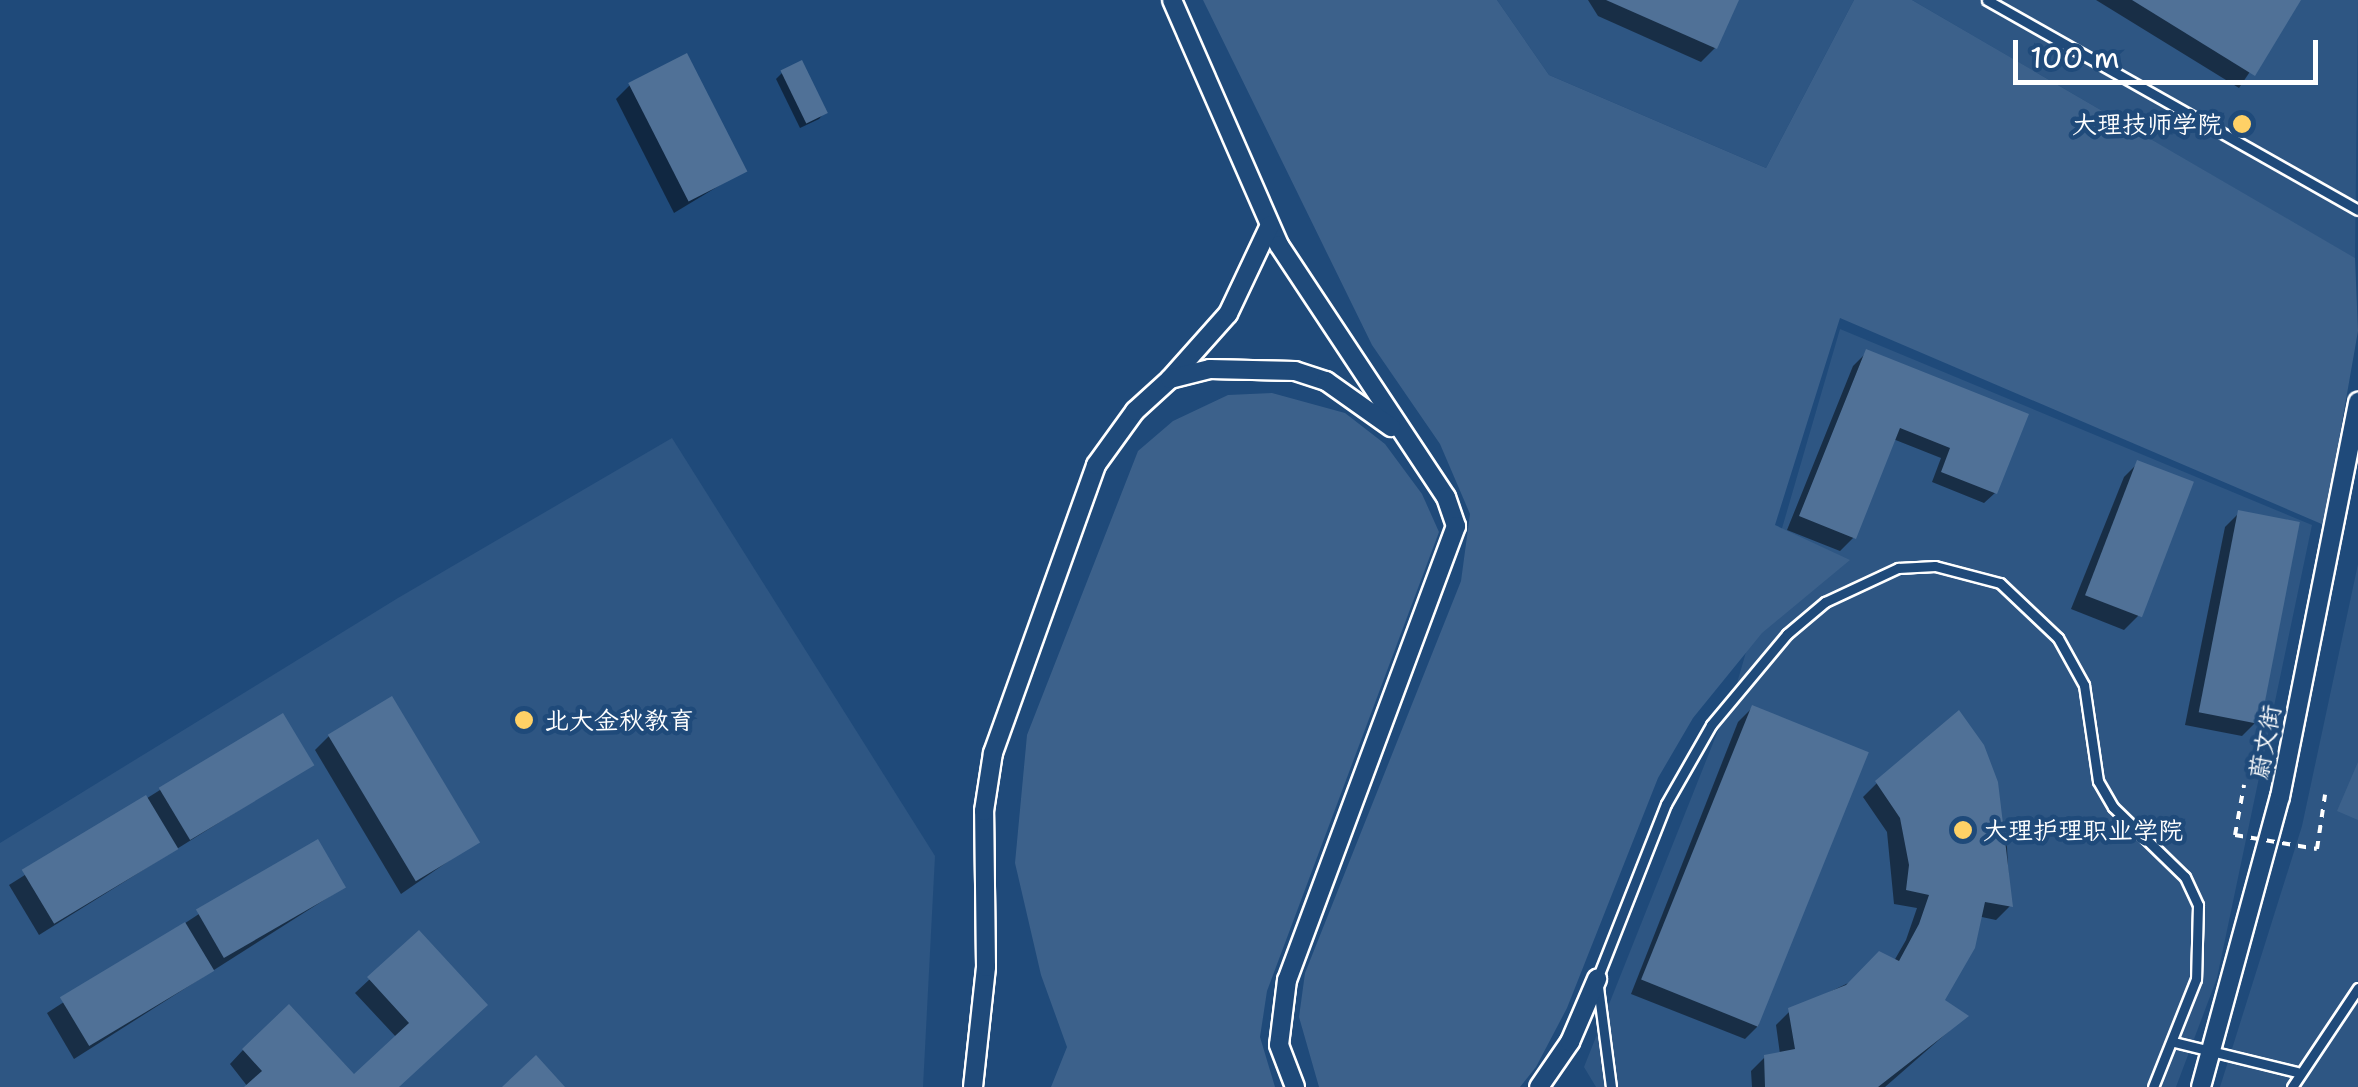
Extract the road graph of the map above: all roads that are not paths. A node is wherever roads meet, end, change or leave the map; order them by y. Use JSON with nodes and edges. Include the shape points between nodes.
{"nodes":[{"id":1,"x":1172,"y":0,"type":"edge"},
{"id":2,"x":1987,"y":0,"type":"edge"},
{"id":3,"x":2358,"y":210,"type":"edge"},
{"id":4,"x":1270,"y":224,"type":"junction"},
{"id":5,"x":1170,"y":379,"type":"junction"},
{"id":6,"x":2358,"y":402,"type":"edge"},
{"id":7,"x":1404,"y":436,"type":"junction"},
{"id":8,"x":1597,"y":979,"type":"junction"},
{"id":9,"x":2358,"y":988,"type":"edge"},
{"id":10,"x":2174,"y":1042,"type":"junction"},
{"id":11,"x":2213,"y":1048,"type":"junction"},
{"id":12,"x":2297,"y":1072,"type":"junction"},
{"id":13,"x":973,"y":1087,"type":"edge"},
{"id":14,"x":1295,"y":1087,"type":"edge"},
{"id":15,"x":1539,"y":1087,"type":"edge"},
{"id":16,"x":1612,"y":1087,"type":"edge"},
{"id":17,"x":2153,"y":1087,"type":"edge"},
{"id":18,"x":2201,"y":1087,"type":"edge"},
{"id":19,"x":2292,"y":1087,"type":"edge"}],
"edges":[{"from":1,"to":4,"type":"street"},
{"from":2,"to":3,"type":"lane"},
{"from":4,"to":5,"type":"street","via":[[1228,314]]},
{"from":4,"to":7,"type":"street"},
{"from":5,"to":7,"type":"street","via":[[1250,366],[1295,371],[1326,381]]},
{"from":5,"to":13,"type":"street","via":[[1135,411],[1096,466],[993,753],[984,810],[986,968]]},
{"from":6,"to":11,"type":"street","name":"蔚文街","via":[[2280,797]]},
{"from":7,"to":14,"type":"street","via":[[1446,497],[1456,526],[1287,980],[1279,1044]]},
{"from":8,"to":10,"type":"lane","via":[[1666,804],[1712,724],[1787,634],[1825,602],[1898,568],[1936,566],[2000,583],[2058,638],[2084,685],[2098,781],[2113,807],[2185,877],[2198,904],[2201,940],[2196,979]]},
{"from":8,"to":15,"type":"street","via":[[1570,1042]]},
{"from":8,"to":16,"type":"lane"},
{"from":9,"to":12,"type":"lane"},
{"from":10,"to":11,"type":"lane"},
{"from":10,"to":17,"type":"lane"},
{"from":11,"to":12,"type":"lane"},
{"from":11,"to":18,"type":"street","name":"蔚文街"},
{"from":12,"to":19,"type":"lane"}]}
